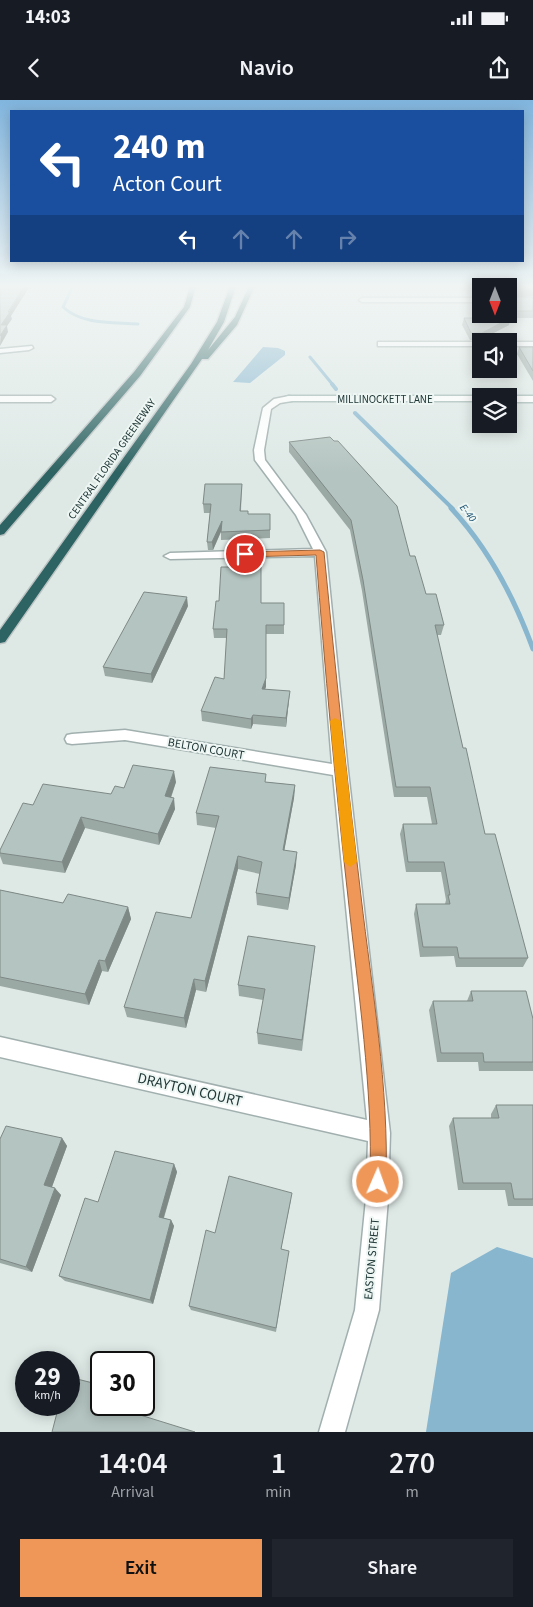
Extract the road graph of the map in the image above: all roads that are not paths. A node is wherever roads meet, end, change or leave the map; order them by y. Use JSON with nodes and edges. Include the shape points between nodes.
{"nodes":[{"id":1,"x":27,"y":348,"type":"edge"},
{"id":2,"x":156,"y":348,"type":"edge"},
{"id":3,"x":203,"y":348,"type":"edge"},
{"id":4,"x":214,"y":348,"type":"edge"},
{"id":5,"x":0,"y":351,"type":"edge"},
{"id":6,"x":192,"y":368,"type":"junction"},
{"id":7,"x":0,"y":399,"type":"edge"},
{"id":8,"x":51,"y":399,"type":"dead end"},
{"id":9,"x":472,"y":399,"type":"edge"},
{"id":10,"x":517,"y":399,"type":"edge"},
{"id":11,"x":533,"y":399,"type":"edge"},
{"id":12,"x":289,"y":400,"type":"joint"},
{"id":13,"x":0,"y":532,"type":"edge"},
{"id":14,"x":320,"y":552,"type":"junction"},
{"id":15,"x":170,"y":556,"type":"dead end"},
{"id":16,"x":0,"y":639,"type":"edge"},
{"id":17,"x":72,"y":739,"type":"dead end"},
{"id":18,"x":340,"y":771,"type":"junction"},
{"id":19,"x":0,"y":1047,"type":"edge"},
{"id":20,"x":379,"y":1133,"type":"junction"},
{"id":21,"x":332,"y":1432,"type":"edge"}],
"edges":[{"from":1,"to":5,"type":"street"},
{"from":2,"to":13,"type":"highway"},
{"from":3,"to":6,"type":"highway","name":"CENTRAL FLORIDA GREENEWAY"},
{"from":4,"to":6,"type":"highway"},
{"from":6,"to":16,"type":"highway","name":"CENTRAL FLORIDA GREENEWAY"},
{"from":7,"to":8,"type":"street"},
{"from":9,"to":12,"type":"street","name":"MILLINOCKETT LANE"},
{"from":10,"to":11,"type":"street"},
{"from":12,"to":14,"type":"street","name":"EASTON STREET","via":[[277,401],[267,408],[260,460],[301,515]]},
{"from":14,"to":15,"type":"street"},
{"from":14,"to":18,"type":"street","name":"EASTON STREET"},
{"from":17,"to":18,"type":"street","name":"BELTON COURT","via":[[126,735]]},
{"from":18,"to":20,"type":"street","name":"EASTON STREET"},
{"from":19,"to":20,"type":"street","name":"DRAYTON COURT"},
{"from":20,"to":21,"type":"street","name":"EASTON STREET","via":[[378,1199],[368,1310]]}]}
